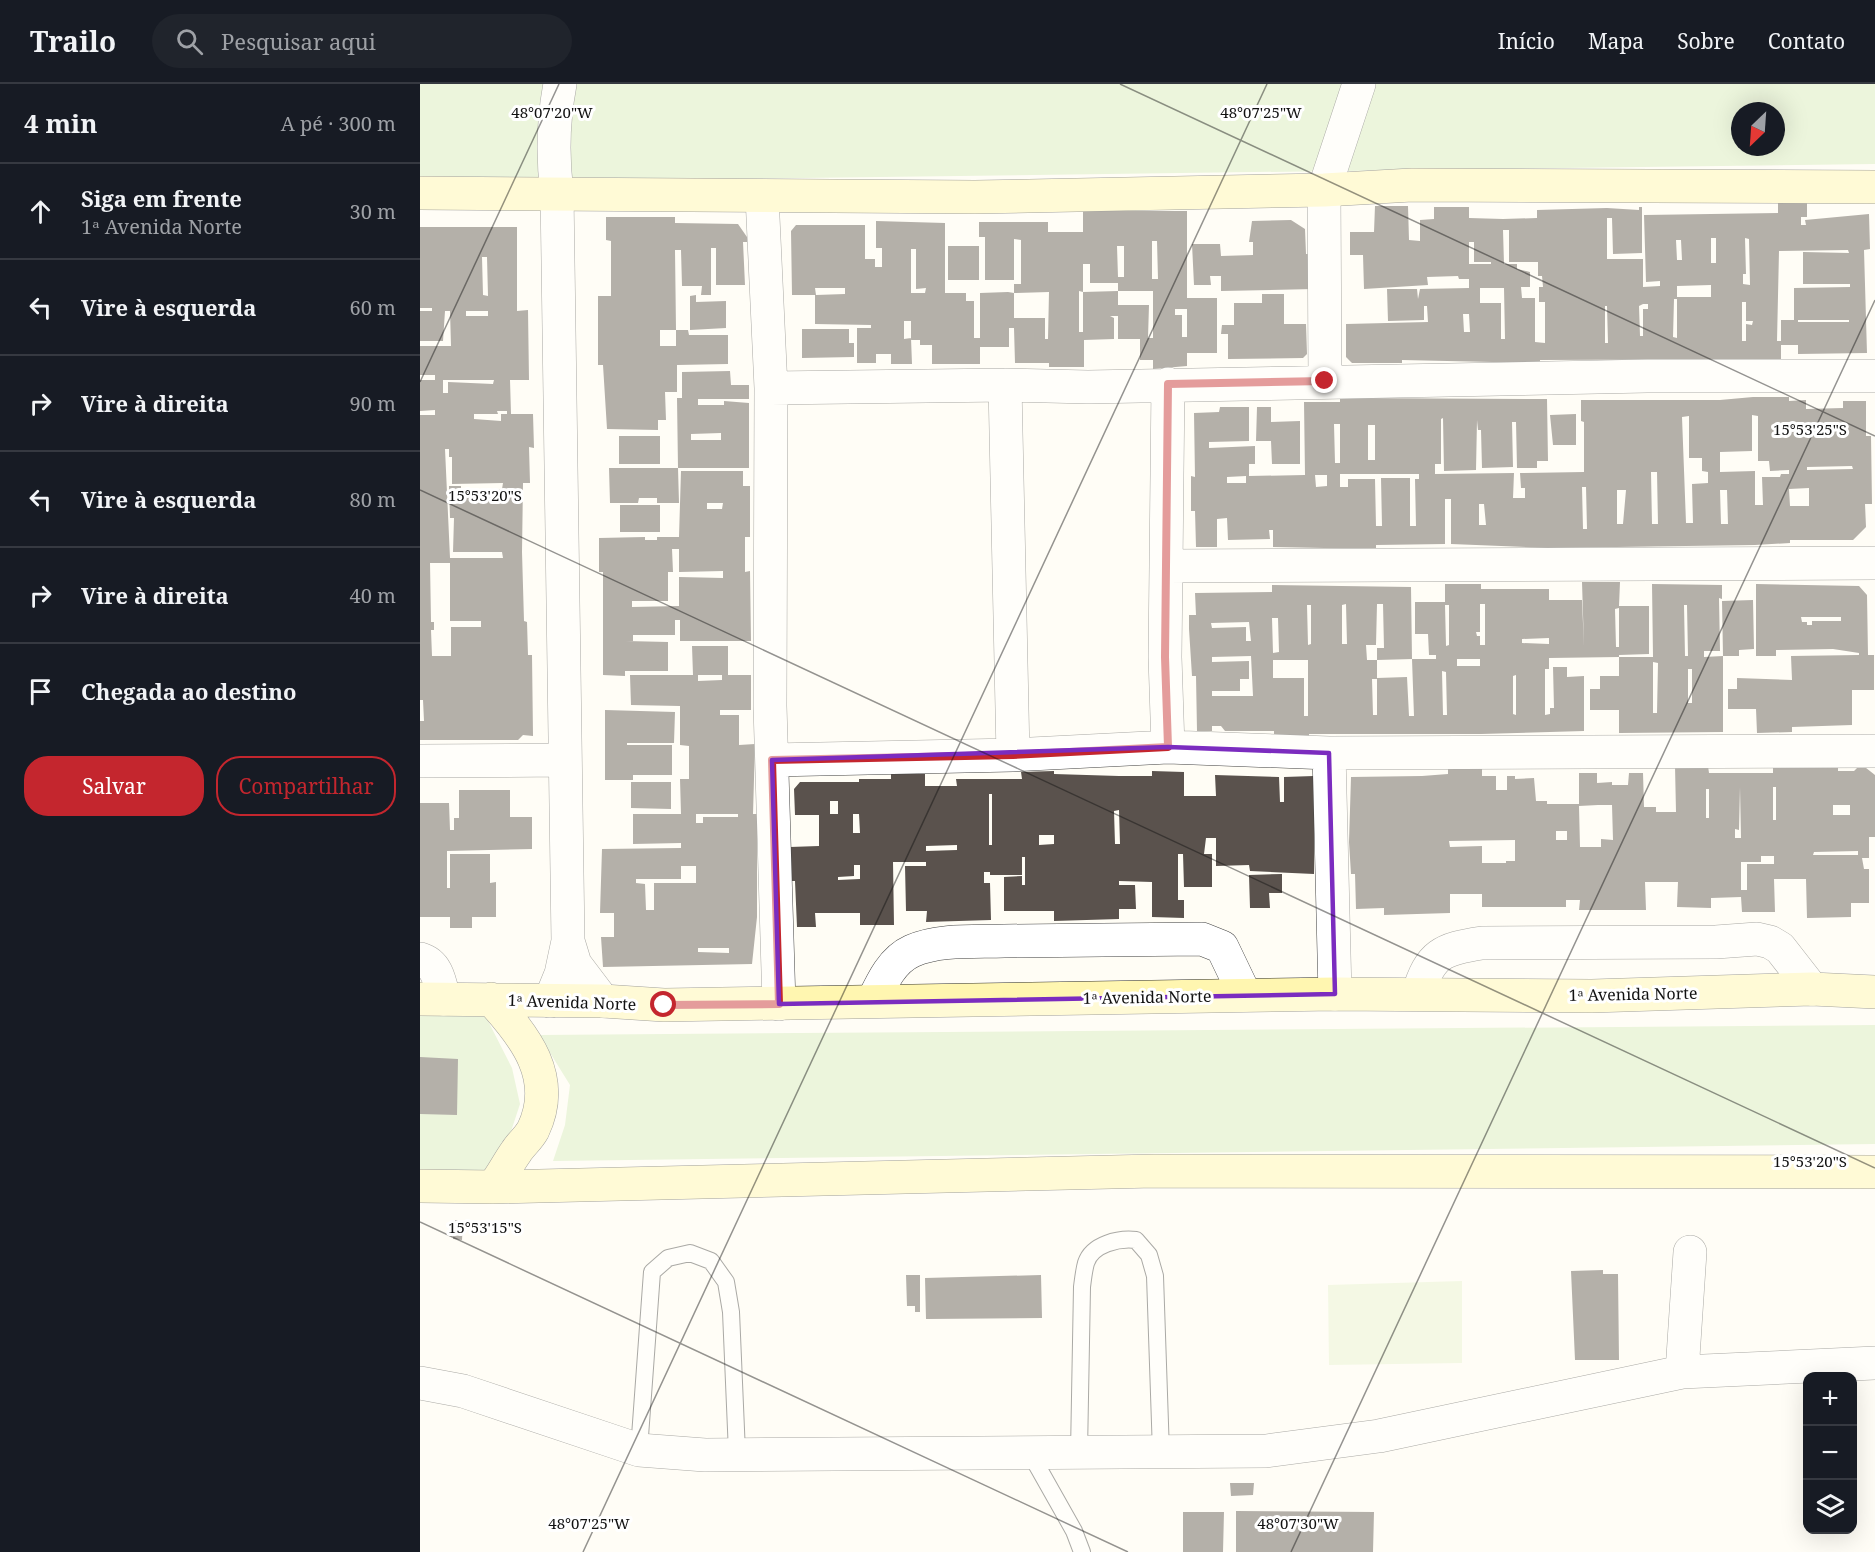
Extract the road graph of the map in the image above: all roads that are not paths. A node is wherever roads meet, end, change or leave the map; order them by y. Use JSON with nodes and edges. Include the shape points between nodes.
{"nodes":[{"id":1,"x":560,"y":84,"type":"edge"},
{"id":2,"x":1359,"y":84,"type":"edge"},
{"id":3,"x":1875,"y":187,"type":"edge"},
{"id":4,"x":1324,"y":190,"type":"junction"},
{"id":5,"x":420,"y":193,"type":"edge"},
{"id":6,"x":557,"y":193,"type":"junction"},
{"id":7,"x":762,"y":196,"type":"junction"},
{"id":8,"x":1875,"y":376,"type":"edge"},
{"id":9,"x":1325,"y":381,"type":"junction"},
{"id":10,"x":1168,"y":384,"type":"junction"},
{"id":11,"x":1005,"y":385,"type":"junction"},
{"id":12,"x":771,"y":388,"type":"junction"},
{"id":13,"x":1875,"y":562,"type":"edge"},
{"id":14,"x":1167,"y":566,"type":"junction"},
{"id":15,"x":1168,"y":747,"type":"junction"},
{"id":16,"x":1875,"y":751,"type":"edge"},
{"id":17,"x":1329,"y":753,"type":"junction"},
{"id":18,"x":1013,"y":755,"type":"junction"},
{"id":19,"x":565,"y":760,"type":"junction"},
{"id":20,"x":772,"y":760,"type":"junction"},
{"id":21,"x":420,"y":761,"type":"edge"},
{"id":22,"x":568,"y":941,"type":"junction"},
{"id":23,"x":420,"y":959,"type":"edge"},
{"id":24,"x":1812,"y":989,"type":"junction"},
{"id":25,"x":1875,"y":992,"type":"edge"},
{"id":26,"x":1335,"y":994,"type":"junction"},
{"id":27,"x":1418,"y":994,"type":"junction"},
{"id":28,"x":1245,"y":996,"type":"junction"},
{"id":29,"x":432,"y":999,"type":"edge"},
{"id":30,"x":491,"y":999,"type":"junction"},
{"id":31,"x":550,"y":1000,"type":"junction"},
{"id":32,"x":873,"y":1000,"type":"junction"},
{"id":33,"x":603,"y":1001,"type":"junction"},
{"id":34,"x":779,"y":1004,"type":"junction"},
{"id":35,"x":1875,"y":1173,"type":"edge"},
{"id":36,"x":420,"y":1186,"type":"edge"},
{"id":37,"x":493,"y":1187,"type":"junction"},
{"id":38,"x":1689,"y":1252,"type":"dead end"},
{"id":39,"x":1875,"y":1363,"type":"edge"},
{"id":40,"x":1682,"y":1372,"type":"junction"},
{"id":41,"x":420,"y":1383,"type":"edge"},
{"id":42,"x":639,"y":1450,"type":"junction"},
{"id":43,"x":1079,"y":1452,"type":"junction"},
{"id":44,"x":737,"y":1453,"type":"junction"},
{"id":45,"x":1030,"y":1453,"type":"junction"},
{"id":46,"x":1161,"y":1453,"type":"junction"},
{"id":47,"x":1082,"y":1552,"type":"edge"}],
"edges":[{"from":1,"to":6,"type":"street","via":[[553,118]]},
{"from":2,"to":4,"type":"street"},
{"from":3,"to":4,"type":"main road","via":[[1535,184]]},
{"from":4,"to":7,"type":"main road","via":[[975,197]]},
{"from":4,"to":9,"type":"street"},
{"from":5,"to":6,"type":"main road"},
{"from":6,"to":7,"type":"main road"},
{"from":6,"to":19,"type":"street"},
{"from":7,"to":12,"type":"street"},
{"from":8,"to":9,"type":"street"},
{"from":9,"to":10,"type":"street"},
{"from":10,"to":11,"type":"street"},
{"from":10,"to":14,"type":"street"},
{"from":11,"to":12,"type":"street"},
{"from":11,"to":18,"type":"street"},
{"from":12,"to":20,"type":"street"},
{"from":13,"to":14,"type":"street"},
{"from":14,"to":15,"type":"street"},
{"from":15,"to":17,"type":"street"},
{"from":15,"to":18,"type":"street"},
{"from":16,"to":17,"type":"street"},
{"from":17,"to":26,"type":"street"},
{"from":18,"to":20,"type":"street"},
{"from":19,"to":21,"type":"street"},
{"from":19,"to":22,"type":"street"},
{"from":20,"to":34,"type":"street"},
{"from":22,"to":31,"type":"street"},
{"from":22,"to":33,"type":"street","via":[[575,964]]},
{"from":23,"to":29,"type":"street","via":[[438,974]]},
{"from":24,"to":25,"type":"main road","name":"1ᵃ Avenida Norte"},
{"from":24,"to":27,"type":"main road","name":"1ᵃ Avenida Norte","via":[[1592,996]]},
{"from":24,"to":27,"type":"street","via":[[1780,948],[1757,939],[1472,945],[1454,948],[1431,961]]},
{"from":26,"to":27,"type":"main road","name":"1ᵃ Avenida Norte"},
{"from":26,"to":28,"type":"main road","name":"1ᵃ Avenida Norte"},
{"from":28,"to":32,"type":"main road","name":"1ᵃ Avenida Norte"},
{"from":28,"to":32,"type":"street","via":[[1222,947],[1202,939],[930,946],[898,960]]},
{"from":29,"to":30,"type":"main road","name":"1ᵃ Avenida Norte"},
{"from":30,"to":31,"type":"main road","name":"1ᵃ Avenida Norte"},
{"from":30,"to":37,"type":"main road","via":[[533,1052],[542,1090],[533,1129]]},
{"from":31,"to":33,"type":"main road","name":"1ᵃ Avenida Norte"},
{"from":32,"to":34,"type":"main road","name":"1ᵃ Avenida Norte"},
{"from":33,"to":34,"type":"main road","name":"1ᵃ Avenida Norte"},
{"from":35,"to":37,"type":"main road","via":[[1154,1171]]},
{"from":36,"to":37,"type":"main road"},
{"from":38,"to":40,"type":"street"},
{"from":39,"to":40,"type":"street"},
{"from":40,"to":46,"type":"street","via":[[1368,1438],[1266,1451]]},
{"from":41,"to":42,"type":"street","via":[[463,1391]]},
{"from":42,"to":44,"type":"street"},
{"from":42,"to":44,"type":"lane","via":[[652,1272],[668,1258],[690,1253],[711,1261],[726,1282],[731,1312]]},
{"from":43,"to":45,"type":"street"},
{"from":43,"to":46,"type":"street"},
{"from":43,"to":46,"type":"lane","via":[[1082,1287],[1086,1261],[1097,1249],[1126,1239],[1136,1240],[1149,1255],[1155,1276]]},
{"from":44,"to":45,"type":"street"},
{"from":45,"to":47,"type":"lane"}]}
